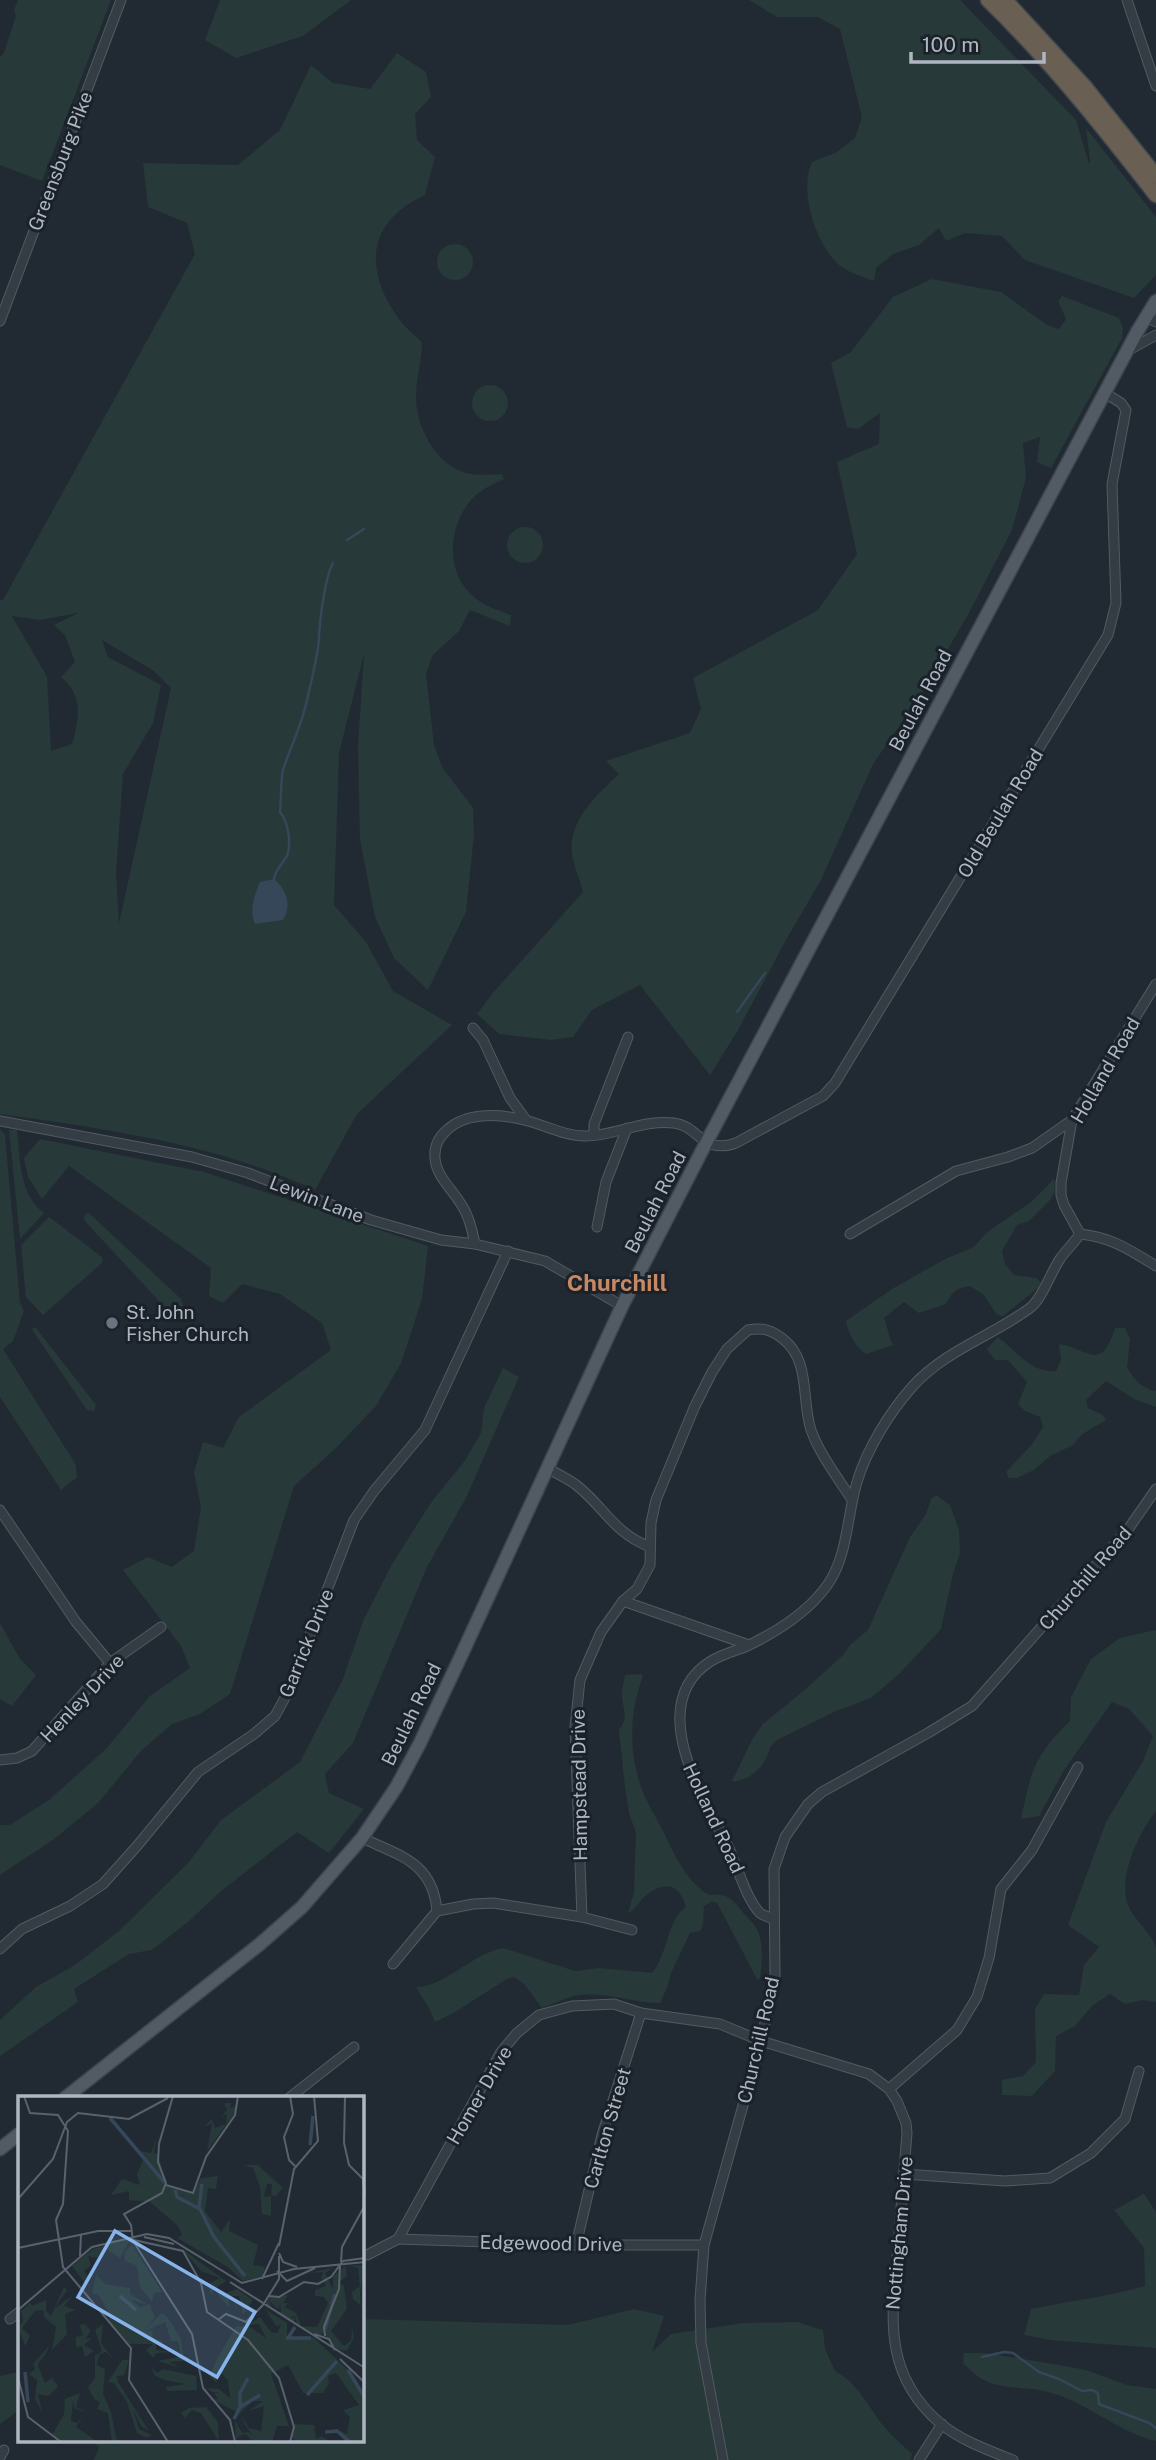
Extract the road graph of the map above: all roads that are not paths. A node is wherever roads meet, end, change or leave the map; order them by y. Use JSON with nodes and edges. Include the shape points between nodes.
{"nodes":[{"id":1,"x":121,"y":0,"type":"edge"},
{"id":2,"x":988,"y":0,"type":"edge"},
{"id":3,"x":1005,"y":0,"type":"edge"},
{"id":4,"x":1127,"y":0,"type":"edge"},
{"id":5,"x":1156,"y":86,"type":"edge"},
{"id":6,"x":1156,"y":176,"type":"edge"},
{"id":7,"x":1156,"y":195,"type":"edge"},
{"id":8,"x":1156,"y":301,"type":"edge"},
{"id":9,"x":1153,"y":317,"type":"edge"},
{"id":10,"x":0,"y":321,"type":"edge"},
{"id":11,"x":1156,"y":335,"type":"edge"},
{"id":12,"x":1127,"y":351,"type":"junction"},
{"id":13,"x":1105,"y":393,"type":"junction"},
{"id":14,"x":1156,"y":984,"type":"edge"},
{"id":15,"x":473,"y":1028,"type":"dead end"},
{"id":16,"x":628,"y":1037,"type":"dead end"},
{"id":17,"x":526,"y":1120,"type":"junction"},
{"id":18,"x":1072,"y":1120,"type":"junction"},
{"id":19,"x":0,"y":1121,"type":"edge"},
{"id":20,"x":627,"y":1128,"type":"junction"},
{"id":21,"x":594,"y":1135,"type":"junction"},
{"id":22,"x":706,"y":1143,"type":"junction"},
{"id":23,"x":597,"y":1227,"type":"dead end"},
{"id":24,"x":850,"y":1234,"type":"dead end"},
{"id":25,"x":1080,"y":1234,"type":"junction"},
{"id":26,"x":475,"y":1244,"type":"junction"},
{"id":27,"x":508,"y":1251,"type":"junction"},
{"id":28,"x":1156,"y":1266,"type":"edge"},
{"id":29,"x":622,"y":1306,"type":"junction"},
{"id":30,"x":547,"y":1468,"type":"junction"},
{"id":31,"x":1156,"y":1489,"type":"edge"},
{"id":32,"x":852,"y":1500,"type":"junction"},
{"id":33,"x":0,"y":1510,"type":"edge"},
{"id":34,"x":650,"y":1547,"type":"junction"},
{"id":35,"x":624,"y":1601,"type":"junction"},
{"id":36,"x":161,"y":1627,"type":"dead end"},
{"id":37,"x":749,"y":1645,"type":"junction"},
{"id":38,"x":110,"y":1663,"type":"junction"},
{"id":39,"x":0,"y":1760,"type":"edge"},
{"id":40,"x":1078,"y":1767,"type":"dead end"},
{"id":41,"x":362,"y":1838,"type":"junction"},
{"id":42,"x":437,"y":1911,"type":"junction"},
{"id":43,"x":582,"y":1917,"type":"junction"},
{"id":44,"x":774,"y":1919,"type":"junction"},
{"id":45,"x":632,"y":1930,"type":"dead end"},
{"id":46,"x":0,"y":1949,"type":"edge"},
{"id":47,"x":393,"y":1964,"type":"dead end"},
{"id":48,"x":641,"y":2013,"type":"junction"},
{"id":49,"x":761,"y":2041,"type":"junction"},
{"id":50,"x":354,"y":2047,"type":"dead end"},
{"id":51,"x":1139,"y":2071,"type":"dead end"},
{"id":52,"x":888,"y":2089,"type":"junction"},
{"id":53,"x":68,"y":2096,"type":"edge"},
{"id":54,"x":292,"y":2096,"type":"edge"},
{"id":55,"x":17,"y":2141,"type":"edge"},
{"id":56,"x":0,"y":2149,"type":"edge"},
{"id":57,"x":904,"y":2174,"type":"junction"},
{"id":58,"x":398,"y":2239,"type":"junction"},
{"id":59,"x":576,"y":2245,"type":"junction"},
{"id":60,"x":704,"y":2245,"type":"junction"},
{"id":61,"x":364,"y":2255,"type":"edge"},
{"id":62,"x":18,"y":2313,"type":"edge"},
{"id":63,"x":9,"y":2319,"type":"dead end"},
{"id":64,"x":942,"y":2424,"type":"junction"},
{"id":65,"x":723,"y":2460,"type":"edge"},
{"id":66,"x":919,"y":2460,"type":"edge"},
{"id":67,"x":1013,"y":2460,"type":"edge"}],
"edges":[{"from":1,"to":10,"type":"street","name":"Greensburg Pike"},
{"from":2,"to":7,"type":"highway","via":[[1055,70]]},
{"from":3,"to":6,"type":"highway","via":[[1071,71]]},
{"from":4,"to":5,"type":"street"},
{"from":8,"to":9,"type":"main road","name":"Beulah Road"},
{"from":9,"to":12,"type":"main road","name":"Beulah Road"},
{"from":11,"to":12,"type":"street"},
{"from":12,"to":13,"type":"main road","name":"Beulah Road"},
{"from":13,"to":22,"type":"main road","name":"Beulah Road"},
{"from":13,"to":22,"type":"street","name":"Old Beulah Road","via":[[1126,410],[1112,484],[1116,603],[1108,635],[835,1083],[823,1096],[736,1143]]},
{"from":14,"to":18,"type":"street","name":"Holland Road"},
{"from":15,"to":17,"type":"street"},
{"from":16,"to":21,"type":"street","via":[[594,1124]]},
{"from":17,"to":21,"type":"street","via":[[574,1135]]},
{"from":17,"to":26,"type":"street","via":[[474,1116],[458,1121],[436,1144],[437,1169],[462,1204]]},
{"from":18,"to":24,"type":"street","via":[[1032,1148],[956,1171]]},
{"from":18,"to":25,"type":"street","name":"Holland Road","via":[[1061,1183],[1064,1205]]},
{"from":19,"to":26,"type":"street","name":"Lewin Lane","via":[[192,1157],[248,1173],[370,1220]]},
{"from":20,"to":21,"type":"street"},
{"from":20,"to":22,"type":"street","via":[[677,1123]]},
{"from":20,"to":23,"type":"street","via":[[606,1182]]},
{"from":22,"to":29,"type":"main road","name":"Beulah Road"},
{"from":25,"to":28,"type":"street","via":[[1120,1244]]},
{"from":25,"to":32,"type":"street","name":"Holland Road","via":[[1060,1258],[1033,1306],[947,1357],[913,1386],[874,1444]]},
{"from":26,"to":27,"type":"street","name":"Lewin Lane"},
{"from":27,"to":29,"type":"street","name":"Lewin Lane","via":[[545,1261]]},
{"from":27,"to":46,"type":"street","name":"Garrick Drive","via":[[425,1430],[354,1520],[275,1716],[198,1772],[103,1884],[22,1929]]},
{"from":29,"to":30,"type":"main road","name":"Beulah Road"},
{"from":30,"to":34,"type":"street","via":[[576,1485],[614,1526]]},
{"from":30,"to":41,"type":"main road","name":"Beulah Road","via":[[420,1743]]},
{"from":31,"to":44,"type":"street","name":"Churchill Road","via":[[1129,1528],[972,1706],[808,1804],[785,1837],[774,1869]]},
{"from":32,"to":34,"type":"street","name":"Hampstead Drive","via":[[812,1431],[801,1362],[795,1351],[767,1329],[748,1330],[719,1360],[694,1408],[656,1500]]},
{"from":32,"to":37,"type":"street","name":"Holland Road","via":[[830,1581],[795,1619]]},
{"from":33,"to":38,"type":"street","via":[[76,1622]]},
{"from":34,"to":35,"type":"street","name":"Hampstead Drive","via":[[645,1577]]},
{"from":35,"to":37,"type":"street"},
{"from":35,"to":43,"type":"street","name":"Hampstead Drive","via":[[601,1632],[578,1691],[575,1727]]},
{"from":36,"to":38,"type":"street","name":"Henley Drive"},
{"from":37,"to":44,"type":"street","name":"Holland Road","via":[[711,1661],[696,1674],[685,1690],[681,1730],[692,1774],[754,1906],[761,1915]]},
{"from":38,"to":39,"type":"street","name":"Henley Drive","via":[[32,1751]]},
{"from":40,"to":52,"type":"street","via":[[1032,1850],[1002,1889],[977,1997],[957,2029]]},
{"from":41,"to":42,"type":"street","via":[[422,1870],[436,1893]]},
{"from":41,"to":53,"type":"main road","name":"Beulah Road","via":[[282,1925]]},
{"from":42,"to":43,"type":"street","via":[[494,1903]]},
{"from":42,"to":47,"type":"street"},
{"from":43,"to":45,"type":"street"},
{"from":44,"to":49,"type":"street","name":"Churchill Road","via":[[775,1977]]},
{"from":48,"to":49,"type":"street","name":"Homer Drive","via":[[720,2024]]},
{"from":48,"to":58,"type":"street","name":"Homer Drive","via":[[614,2004],[572,2006],[540,2015],[517,2033],[501,2052]]},
{"from":48,"to":59,"type":"street","name":"Carlton Street","via":[[602,2135]]},
{"from":49,"to":52,"type":"street","name":"Nottingham Drive","via":[[869,2074]]},
{"from":49,"to":60,"type":"street","name":"Churchill Road"},
{"from":50,"to":54,"type":"street"},
{"from":51,"to":57,"type":"street","via":[[1125,2119],[1091,2152],[1050,2178],[1005,2181]]},
{"from":52,"to":57,"type":"street","name":"Nottingham Drive","via":[[906,2123]]},
{"from":55,"to":56,"type":"main road"},
{"from":57,"to":64,"type":"street","name":"Nottingham Drive","via":[[893,2339],[912,2388]]},
{"from":58,"to":59,"type":"street","name":"Edgewood Drive"},
{"from":58,"to":61,"type":"street"},
{"from":59,"to":60,"type":"street","name":"Edgewood Drive"},
{"from":60,"to":65,"type":"street","name":"Churchill Road","via":[[701,2343]]},
{"from":62,"to":63,"type":"street"},
{"from":64,"to":66,"type":"street"},
{"from":64,"to":67,"type":"street","name":"Nottingham Drive","via":[[971,2443]]}]}
